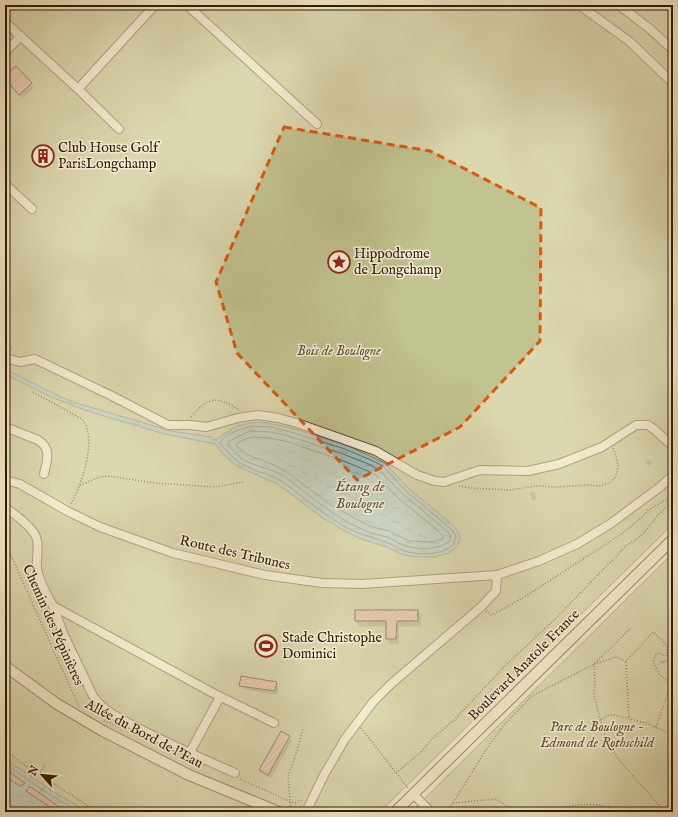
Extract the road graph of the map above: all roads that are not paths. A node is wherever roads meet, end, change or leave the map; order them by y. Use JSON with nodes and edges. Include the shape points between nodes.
{"nodes":[{"id":1,"x":155,"y":5,"type":"edge"},
{"id":2,"x":187,"y":5,"type":"edge"},
{"id":3,"x":579,"y":5,"type":"edge"},
{"id":4,"x":619,"y":5,"type":"edge"},
{"id":5,"x":5,"y":22,"type":"edge"},
{"id":6,"x":21,"y":36,"type":"junction"},
{"id":7,"x":673,"y":50,"type":"edge"},
{"id":8,"x":5,"y":52,"type":"edge"},
{"id":9,"x":673,"y":83,"type":"edge"},
{"id":10,"x":78,"y":89,"type":"junction"},
{"id":11,"x":318,"y":124,"type":"dead end"},
{"id":12,"x":120,"y":129,"type":"dead end"},
{"id":13,"x":5,"y":184,"type":"edge"},
{"id":14,"x":32,"y":208,"type":"dead end"},
{"id":15,"x":5,"y":358,"type":"edge"},
{"id":16,"x":5,"y":427,"type":"edge"},
{"id":17,"x":673,"y":444,"type":"edge"},
{"id":18,"x":44,"y":474,"type":"dead end"},
{"id":19,"x":673,"y":475,"type":"edge"},
{"id":20,"x":5,"y":480,"type":"edge"},
{"id":21,"x":5,"y":508,"type":"edge"},
{"id":22,"x":673,"y":539,"type":"edge"},
{"id":23,"x":497,"y":576,"type":"junction"},
{"id":24,"x":53,"y":606,"type":"junction"},
{"id":25,"x":5,"y":666,"type":"edge"},
{"id":26,"x":220,"y":697,"type":"junction"},
{"id":27,"x":274,"y":723,"type":"dead end"},
{"id":28,"x":189,"y":754,"type":"junction"},
{"id":29,"x":235,"y":773,"type":"dead end"},
{"id":30,"x":413,"y":794,"type":"junction"},
{"id":31,"x":429,"y":810,"type":"edge"},
{"id":32,"x":279,"y":812,"type":"edge"},
{"id":33,"x":306,"y":812,"type":"edge"},
{"id":34,"x":395,"y":812,"type":"edge"}],
"edges":[{"from":1,"to":10,"type":"lane"},
{"from":2,"to":11,"type":"lane"},
{"from":3,"to":9,"type":"lane","via":[[629,41]]},
{"from":4,"to":7,"type":"lane"},
{"from":5,"to":6,"type":"lane"},
{"from":6,"to":8,"type":"lane"},
{"from":6,"to":10,"type":"lane"},
{"from":10,"to":12,"type":"lane"},
{"from":13,"to":14,"type":"lane"},
{"from":15,"to":17,"type":"lane","via":[[20,362],[35,359],[168,425],[206,427],[238,418],[264,416],[297,423],[376,451],[417,475],[435,481],[444,482],[480,470],[528,471],[552,466],[584,455],[633,426],[648,425]]},
{"from":16,"to":18,"type":"lane","via":[[43,443],[47,451]]},
{"from":19,"to":23,"type":"lane","name":"Route des Tribunes","via":[[610,524],[577,544]]},
{"from":20,"to":23,"type":"lane","name":"Route des Tribunes","via":[[20,484],[100,527],[173,553],[265,575],[322,583],[362,584]]},
{"from":21,"to":24,"type":"lane","via":[[14,513],[37,539],[37,569]]},
{"from":22,"to":30,"type":"main road","name":"Boulevard Anatole France"},
{"from":23,"to":33,"type":"lane","via":[[496,591],[481,607],[373,702],[345,739]]},
{"from":24,"to":26,"type":"lane"},
{"from":24,"to":28,"type":"lane","via":[[98,704]]},
{"from":25,"to":32,"type":"main road","name":"Allée du Bord de l'Eau","via":[[57,704],[110,734],[189,775]]},
{"from":26,"to":27,"type":"lane"},
{"from":26,"to":28,"type":"lane"},
{"from":28,"to":29,"type":"lane"},
{"from":30,"to":31,"type":"lane"},
{"from":30,"to":34,"type":"main road","name":"Boulevard Anatole France"}]}
